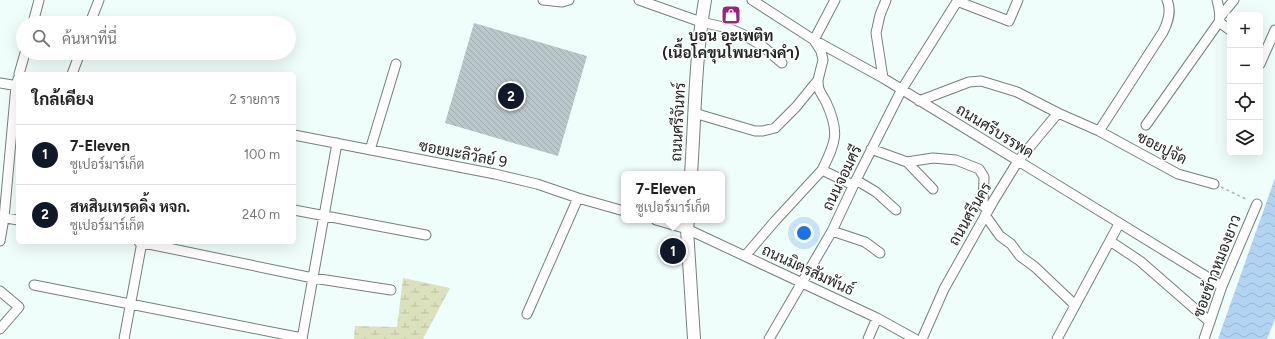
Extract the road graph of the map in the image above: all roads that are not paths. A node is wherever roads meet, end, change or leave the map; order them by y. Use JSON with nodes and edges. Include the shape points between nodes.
{"nodes":[{"id":1,"x":38,"y":0,"type":"edge"},
{"id":2,"x":99,"y":0,"type":"edge"},
{"id":3,"x":543,"y":0,"type":"edge"},
{"id":4,"x":569,"y":0,"type":"edge"},
{"id":5,"x":639,"y":0,"type":"edge"},
{"id":6,"x":705,"y":0,"type":"edge"},
{"id":7,"x":752,"y":0,"type":"edge"},
{"id":8,"x":835,"y":0,"type":"edge"},
{"id":9,"x":886,"y":0,"type":"edge"},
{"id":10,"x":958,"y":0,"type":"edge"},
{"id":11,"x":1018,"y":0,"type":"edge"},
{"id":12,"x":1168,"y":0,"type":"edge"},
{"id":13,"x":1217,"y":0,"type":"edge"},
{"id":14,"x":1234,"y":0,"type":"edge"},
{"id":15,"x":34,"y":16,"type":"edge"},
{"id":16,"x":93,"y":16,"type":"edge"},
{"id":17,"x":1220,"y":20,"type":"junction"},
{"id":18,"x":701,"y":22,"type":"junction"},
{"id":19,"x":1227,"y":27,"type":"edge"},
{"id":20,"x":1275,"y":30,"type":"edge"},
{"id":21,"x":814,"y":40,"type":"junction"},
{"id":22,"x":1263,"y":51,"type":"edge"},
{"id":23,"x":23,"y":60,"type":"edge"},
{"id":24,"x":77,"y":60,"type":"edge"},
{"id":25,"x":396,"y":64,"type":"dead end"},
{"id":26,"x":782,"y":64,"type":"dead end"},
{"id":27,"x":20,"y":72,"type":"edge"},
{"id":28,"x":73,"y":72,"type":"edge"},
{"id":29,"x":883,"y":78,"type":"junction"},
{"id":30,"x":818,"y":80,"type":"junction"},
{"id":31,"x":0,"y":83,"type":"edge"},
{"id":32,"x":16,"y":84,"type":"edge"},
{"id":33,"x":902,"y":89,"type":"junction"},
{"id":34,"x":16,"y":93,"type":"edge"},
{"id":35,"x":919,"y":100,"type":"junction"},
{"id":36,"x":694,"y":113,"type":"junction"},
{"id":37,"x":1058,"y":113,"type":"junction"},
{"id":38,"x":1146,"y":125,"type":"dead end"},
{"id":39,"x":1099,"y":131,"type":"junction"},
{"id":40,"x":296,"y":135,"type":"edge"},
{"id":41,"x":337,"y":143,"type":"junction"},
{"id":42,"x":871,"y":149,"type":"junction"},
{"id":43,"x":370,"y":150,"type":"junction"},
{"id":44,"x":1018,"y":161,"type":"junction"},
{"id":45,"x":907,"y":162,"type":"junction"},
{"id":46,"x":822,"y":170,"type":"junction"},
{"id":47,"x":691,"y":171,"type":"edge"},
{"id":48,"x":854,"y":183,"type":"junction"},
{"id":49,"x":1214,"y":184,"type":"road end"},
{"id":50,"x":932,"y":188,"type":"dead end"},
{"id":51,"x":578,"y":198,"type":"junction"},
{"id":52,"x":1257,"y":204,"type":"road end"},
{"id":53,"x":296,"y":210,"type":"edge"},
{"id":54,"x":621,"y":210,"type":"edge"},
{"id":55,"x":896,"y":210,"type":"dead end"},
{"id":56,"x":987,"y":212,"type":"junction"},
{"id":57,"x":324,"y":216,"type":"junction"},
{"id":58,"x":2,"y":218,"type":"edge"},
{"id":59,"x":16,"y":220,"type":"edge"},
{"id":60,"x":675,"y":223,"type":"edge"},
{"id":61,"x":1120,"y":224,"type":"junction"},
{"id":62,"x":688,"y":225,"type":"edge"},
{"id":63,"x":832,"y":231,"type":"junction"},
{"id":64,"x":426,"y":235,"type":"dead end"},
{"id":65,"x":0,"y":241,"type":"edge"},
{"id":66,"x":1110,"y":242,"type":"junction"},
{"id":67,"x":141,"y":244,"type":"edge"},
{"id":68,"x":150,"y":244,"type":"edge"},
{"id":69,"x":880,"y":253,"type":"dead end"},
{"id":70,"x":745,"y":256,"type":"junction"},
{"id":71,"x":312,"y":278,"type":"junction"},
{"id":72,"x":803,"y":283,"type":"junction"},
{"id":73,"x":34,"y":285,"type":"dead end"},
{"id":74,"x":1222,"y":286,"type":"junction"},
{"id":75,"x":391,"y":290,"type":"dead end"},
{"id":76,"x":0,"y":291,"type":"edge"},
{"id":77,"x":130,"y":304,"type":"junction"},
{"id":78,"x":1075,"y":306,"type":"junction"},
{"id":79,"x":527,"y":314,"type":"dead end"},
{"id":80,"x":877,"y":318,"type":"junction"},
{"id":81,"x":1210,"y":322,"type":"junction"},
{"id":82,"x":0,"y":329,"type":"edge"},
{"id":83,"x":302,"y":338,"type":"edge"},
{"id":84,"x":124,"y":339,"type":"edge"},
{"id":85,"x":694,"y":339,"type":"edge"},
{"id":86,"x":769,"y":339,"type":"edge"},
{"id":87,"x":868,"y":339,"type":"edge"},
{"id":88,"x":915,"y":339,"type":"edge"},
{"id":89,"x":922,"y":339,"type":"edge"},
{"id":90,"x":1057,"y":339,"type":"edge"},
{"id":91,"x":1204,"y":339,"type":"edge"}],
"edges":[{"from":1,"to":15,"type":"street"},
{"from":2,"to":16,"type":"street"},
{"from":3,"to":4,"type":"street"},
{"from":5,"to":18,"type":"street"},
{"from":6,"to":18,"type":"main road","name":"ถนนศรีจันทร์"},
{"from":7,"to":21,"type":"street","name":"ถนนศรีบรรพด"},
{"from":8,"to":21,"type":"street"},
{"from":9,"to":29,"type":"street","via":[[876,32]]},
{"from":10,"to":11,"type":"street","via":[[1009,21]]},
{"from":10,"to":33,"type":"street","name":"ถนนจอมศรี"},
{"from":12,"to":39,"type":"street","via":[[1169,17],[1163,32]]},
{"from":13,"to":17,"type":"street"},
{"from":14,"to":17,"type":"street"},
{"from":17,"to":19,"type":"street"},
{"from":17,"to":38,"type":"street"},
{"from":18,"to":26,"type":"street","via":[[742,34]]},
{"from":18,"to":36,"type":"main road","name":"ถนนศรีจันทร์"},
{"from":20,"to":22,"type":"street"},
{"from":21,"to":29,"type":"street","name":"ถนนศรีบรรพด"},
{"from":21,"to":30,"type":"street","via":[[823,60]]},
{"from":23,"to":27,"type":"street"},
{"from":24,"to":28,"type":"street"},
{"from":25,"to":43,"type":"street"},
{"from":29,"to":33,"type":"street","name":"ถนนศรีบรรพด"},
{"from":30,"to":36,"type":"street","via":[[791,112],[769,130],[755,132]]},
{"from":30,"to":46,"type":"street","via":[[818,90],[829,109],[836,133],[832,150]]},
{"from":31,"to":32,"type":"street"},
{"from":33,"to":35,"type":"street","name":"ถนนศรีบรรพด"},
{"from":33,"to":42,"type":"street","name":"ถนนจอมศรี"},
{"from":34,"to":58,"type":"street"},
{"from":35,"to":37,"type":"street","name":"ซอยปูจัด","via":[[969,82],[981,81],[1017,92]]},
{"from":35,"to":44,"type":"street","name":"ถนนศรีบรรพด"},
{"from":36,"to":47,"type":"main road","name":"ถนนศรีจันทร์"},
{"from":37,"to":39,"type":"street","name":"ซอยปูจัด"},
{"from":37,"to":44,"type":"street","name":"ถนนศรีนคร"},
{"from":39,"to":49,"type":"street","name":"ซอยปูจัด","via":[[1178,174]]},
{"from":40,"to":41,"type":"street","name":"ซอยมะลิวัลย์ 9"},
{"from":41,"to":43,"type":"street","name":"ซอยมะลิวัลย์ 9"},
{"from":41,"to":57,"type":"street"},
{"from":42,"to":45,"type":"street"},
{"from":42,"to":48,"type":"street","name":"ถนนจอมศรี"},
{"from":43,"to":51,"type":"street","name":"ซอยมะลิวัลย์ 9","via":[[495,174],[537,184]]},
{"from":44,"to":56,"type":"street","name":"ถนนศรีนคร"},
{"from":44,"to":61,"type":"street","name":"ถนนศรีบรรพด"},
{"from":45,"to":50,"type":"street"},
{"from":45,"to":56,"type":"street","via":[[933,158],[956,160],[979,169],[984,177],[983,206]]},
{"from":46,"to":48,"type":"street"},
{"from":46,"to":70,"type":"street"},
{"from":48,"to":55,"type":"street","via":[[876,192]]},
{"from":48,"to":63,"type":"street","name":"ถนนจอมศรี"},
{"from":51,"to":54,"type":"street","name":"ซอยมะลิวัลย์ 9"},
{"from":51,"to":79,"type":"street"},
{"from":52,"to":74,"type":"street","name":"ซอยข้าวหมองยาว"},
{"from":53,"to":57,"type":"street"},
{"from":56,"to":78,"type":"street","via":[[1000,236]]},
{"from":56,"to":89,"type":"street","name":"ถนนศรีนคร","via":[[944,289]]},
{"from":57,"to":64,"type":"street"},
{"from":57,"to":71,"type":"street"},
{"from":58,"to":59,"type":"street"},
{"from":58,"to":65,"type":"street"},
{"from":60,"to":62,"type":"street"},
{"from":61,"to":66,"type":"street"},
{"from":61,"to":74,"type":"street","name":"ถนนศรีบรรพด"},
{"from":62,"to":70,"type":"street","name":"ถนนมิตรสัมพันธ์"},
{"from":62,"to":85,"type":"main road"},
{"from":63,"to":69,"type":"street","via":[[865,242]]},
{"from":63,"to":72,"type":"street","name":"ถนนจอมศรี"},
{"from":66,"to":78,"type":"street"},
{"from":66,"to":81,"type":"street","via":[[1140,260]]},
{"from":67,"to":77,"type":"street"},
{"from":68,"to":71,"type":"street"},
{"from":70,"to":72,"type":"street","name":"ถนนมิตรสัมพันธ์"},
{"from":71,"to":75,"type":"street"},
{"from":71,"to":83,"type":"street"},
{"from":72,"to":80,"type":"street","name":"ถนนมิตรสัมพันธ์"},
{"from":72,"to":86,"type":"street","name":"ถนนจอมศรี"},
{"from":73,"to":77,"type":"street"},
{"from":74,"to":81,"type":"street","name":"ซอยข้าวหมองยาว"},
{"from":76,"to":82,"type":"street","via":[[19,307]]},
{"from":77,"to":83,"type":"street"},
{"from":77,"to":84,"type":"street"},
{"from":78,"to":90,"type":"street"},
{"from":80,"to":87,"type":"street"},
{"from":80,"to":88,"type":"street","name":"ถนนมิตรสัมพันธ์"},
{"from":81,"to":91,"type":"street","name":"ซอยข้าวหมองยาว"}]}
